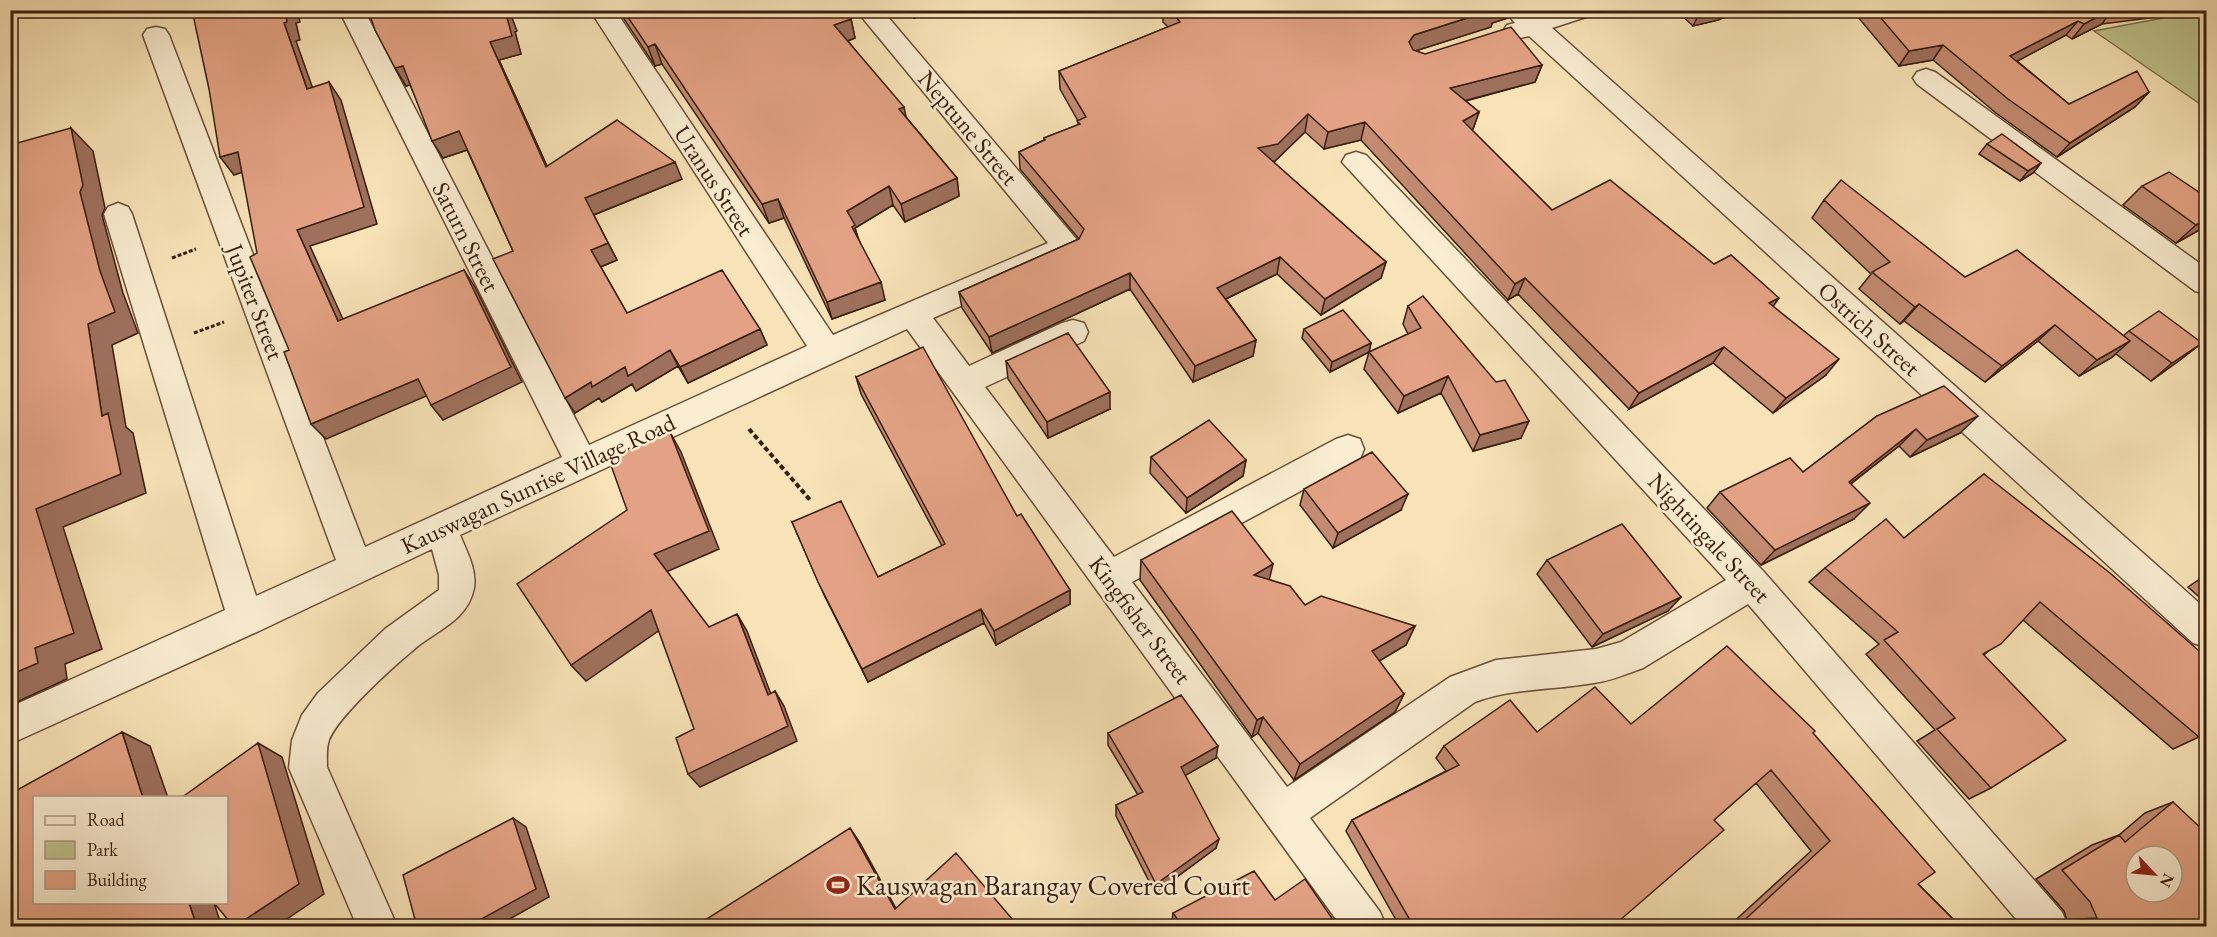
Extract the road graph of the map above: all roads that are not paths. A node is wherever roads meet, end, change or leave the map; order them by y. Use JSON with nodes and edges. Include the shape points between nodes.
{"nodes":[{"id":1,"x":351,"y":10,"type":"edge"},
{"id":2,"x":602,"y":10,"type":"edge"},
{"id":3,"x":868,"y":10,"type":"edge"},
{"id":4,"x":1580,"y":10,"type":"edge"},
{"id":5,"x":1524,"y":18,"type":"edge"},
{"id":6,"x":156,"y":35,"type":"dead end"},
{"id":7,"x":1498,"y":37,"type":"edge"},
{"id":8,"x":1926,"y":78,"type":"dead end"},
{"id":9,"x":1356,"y":162,"type":"dead end"},
{"id":10,"x":118,"y":214,"type":"dead end"},
{"id":11,"x":1068,"y":247,"type":"joint"},
{"id":12,"x":2206,"y":283,"type":"edge"},
{"id":13,"x":913,"y":314,"type":"junction"},
{"id":14,"x":1073,"y":332,"type":"dead end"},
{"id":15,"x":827,"y":351,"type":"junction"},
{"id":16,"x":964,"y":382,"type":"junction"},
{"id":17,"x":1348,"y":449,"type":"dead end"},
{"id":18,"x":582,"y":464,"type":"junction"},
{"id":19,"x":441,"y":530,"type":"junction"},
{"id":20,"x":356,"y":568,"type":"junction"},
{"id":21,"x":1108,"y":578,"type":"junction"},
{"id":22,"x":1752,"y":583,"type":"junction"},
{"id":23,"x":246,"y":620,"type":"junction"},
{"id":24,"x":2206,"y":631,"type":"edge"},
{"id":25,"x":10,"y":726,"type":"edge"},
{"id":26,"x":1283,"y":813,"type":"junction"},
{"id":27,"x":377,"y":927,"type":"edge"},
{"id":28,"x":1366,"y":927,"type":"edge"},
{"id":29,"x":2048,"y":927,"type":"edge"}],
"edges":[{"from":1,"to":18,"type":"street","name":"Saturn Street"},
{"from":2,"to":15,"type":"street","name":"Uranus Street"},
{"from":3,"to":11,"type":"street","name":"Neptune Street"},
{"from":4,"to":5,"type":"street"},
{"from":5,"to":7,"type":"street"},
{"from":5,"to":24,"type":"street","name":"Ostrich Street"},
{"from":6,"to":20,"type":"street","name":"Jupiter Street"},
{"from":8,"to":12,"type":"street"},
{"from":9,"to":22,"type":"street","name":"Nightingale Street"},
{"from":10,"to":23,"type":"street"},
{"from":11,"to":13,"type":"street","name":"Kauswagan Sunrise Village Road"},
{"from":13,"to":15,"type":"street","name":"Kauswagan Sunrise Village Road"},
{"from":13,"to":16,"type":"street","name":"Kingfisher Street"},
{"from":14,"to":16,"type":"street"},
{"from":15,"to":18,"type":"street","name":"Kauswagan Sunrise Village Road"},
{"from":16,"to":21,"type":"street","name":"Kingfisher Street"},
{"from":17,"to":21,"type":"street"},
{"from":18,"to":19,"type":"street","name":"Kauswagan Sunrise Village Road"},
{"from":19,"to":20,"type":"street","name":"Kauswagan Sunrise Village Road"},
{"from":19,"to":27,"type":"street","via":[[456,569],[454,598],[382,653],[342,693],[316,727],[306,754],[308,768]]},
{"from":20,"to":23,"type":"street","name":"Kauswagan Sunrise Village Road"},
{"from":21,"to":26,"type":"street","name":"Kingfisher Street"},
{"from":22,"to":26,"type":"street","via":[[1630,656],[1596,666],[1496,677],[1463,689]]},
{"from":22,"to":29,"type":"street","name":"Nightingale Street"},
{"from":23,"to":25,"type":"street","name":"Kauswagan Sunrise Village Road"},
{"from":26,"to":28,"type":"street","name":"Kingfisher Street"}]}
